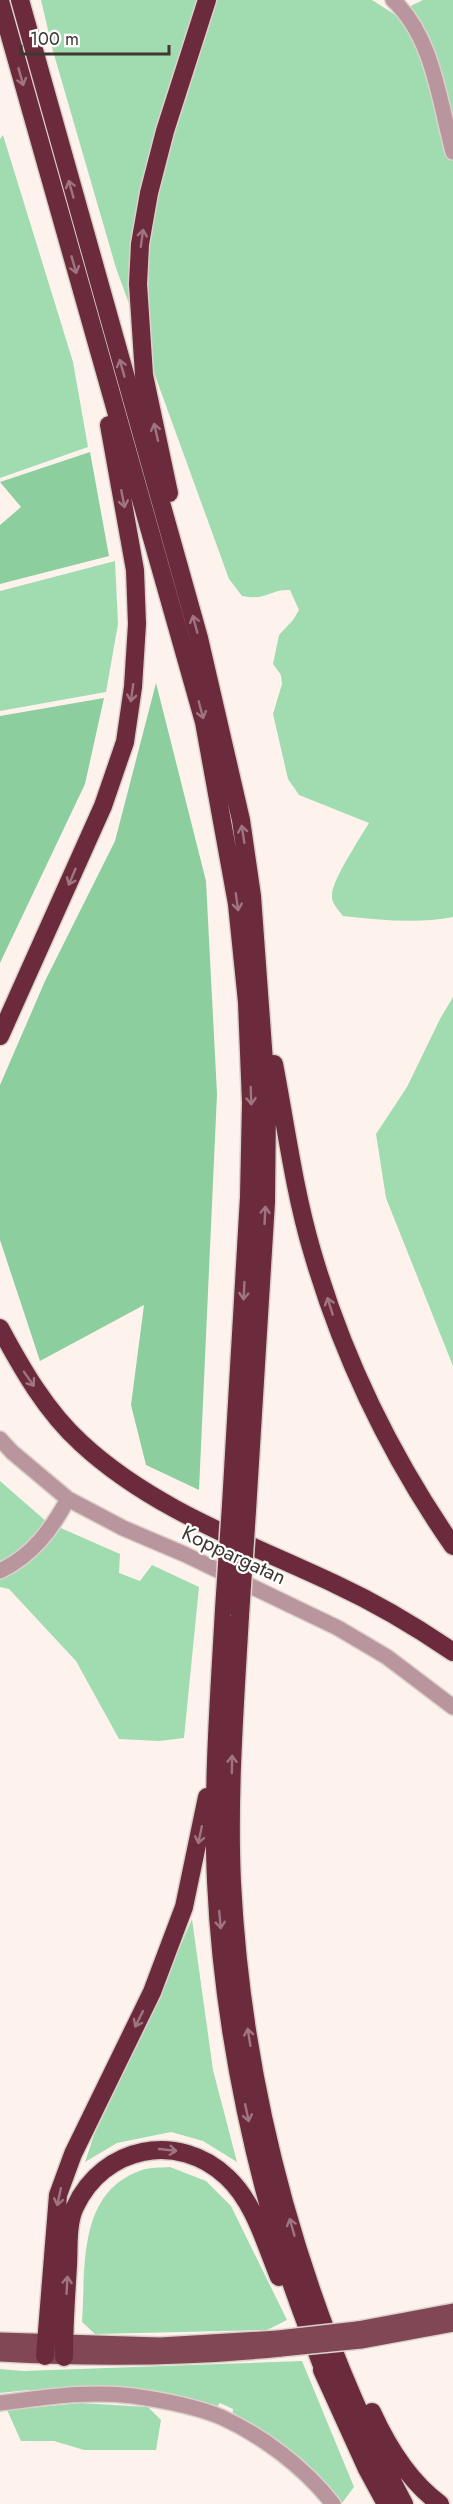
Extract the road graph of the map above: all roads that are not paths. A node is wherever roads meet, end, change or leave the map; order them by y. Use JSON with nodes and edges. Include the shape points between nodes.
{"nodes":[{"id":1,"x":20,"y":0,"type":"edge"},
{"id":2,"x":207,"y":0,"type":"edge"},
{"id":3,"x":393,"y":0,"type":"edge"},
{"id":4,"x":0,"y":1,"type":"edge"},
{"id":5,"x":453,"y":152,"type":"edge"},
{"id":6,"x":99,"y":352,"type":"junction"},
{"id":7,"x":173,"y":545,"type":"junction"},
{"id":8,"x":260,"y":997,"type":"junction"},
{"id":9,"x":0,"y":1036,"type":"edge"},
{"id":10,"x":0,"y":1328,"type":"edge"},
{"id":11,"x":0,"y":1439,"type":"edge"},
{"id":12,"x":68,"y":1499,"type":"junction"},
{"id":13,"x":239,"y":1508,"type":"junction"},
{"id":14,"x":453,"y":1546,"type":"edge"},
{"id":15,"x":0,"y":1571,"type":"edge"},
{"id":16,"x":232,"y":1612,"type":"junction"},
{"id":17,"x":453,"y":1652,"type":"edge"},
{"id":18,"x":453,"y":1707,"type":"edge"},
{"id":19,"x":217,"y":1736,"type":"junction"},
{"id":20,"x":309,"y":2283,"type":"junction"},
{"id":21,"x":453,"y":2311,"type":"edge"},
{"id":22,"x":453,"y":2324,"type":"edge"},
{"id":23,"x":359,"y":2335,"type":"junction"},
{"id":24,"x":0,"y":2340,"type":"edge"},
{"id":25,"x":55,"y":2350,"type":"junction"},
{"id":26,"x":0,"y":2354,"type":"edge"},
{"id":27,"x":327,"y":2379,"type":"junction"},
{"id":28,"x":0,"y":2403,"type":"edge"},
{"id":29,"x":333,"y":2504,"type":"edge"},
{"id":30,"x":386,"y":2504,"type":"edge"},
{"id":31,"x":404,"y":2504,"type":"edge"},
{"id":32,"x":440,"y":2504,"type":"edge"}],
"edges":[{"from":7,"to":1,"type":"highway","one_way":true},
{"from":7,"to":2,"type":"highway","one_way":true,"via":[[169,489],[144,375],[138,284],[140,244],[165,131]]},
{"from":3,"to":5,"type":"street","via":[[408,13],[424,42]]},
{"from":4,"to":6,"type":"highway","one_way":true},
{"from":6,"to":9,"type":"highway","one_way":true,"via":[[135,570],[138,624],[133,687],[124,742],[103,806]]},
{"from":6,"to":13,"type":"highway","one_way":true,"via":[[204,722],[237,904],[247,1002],[251,1103]]},
{"from":8,"to":7,"type":"highway","one_way":true,"via":[[241,820]]},
{"from":13,"to":8,"type":"highway","one_way":true,"via":[[266,1202],[267,1103]]},
{"from":14,"to":8,"type":"highway","one_way":true,"via":[[401,1466],[370,1407],[335,1322],[296,1184]]},
{"from":10,"to":17,"type":"highway","one_way":true,"via":[[49,1408],[80,1442],[117,1473],[162,1502],[396,1615]]},
{"from":11,"to":12,"type":"street","name":"Koppargatan"},
{"from":12,"to":15,"type":"street","via":[[45,1537],[27,1555]]},
{"from":12,"to":18,"type":"street","name":"Koppargatan","via":[[338,1628],[387,1657]]},
{"from":13,"to":16,"type":"highway","bridge":true},
{"from":16,"to":19,"type":"highway"},
{"from":20,"to":16,"type":"highway","one_way":true,"via":[[274,2164],[241,1990],[232,1883]]},
{"from":19,"to":25,"type":"highway","one_way":true,"via":[[184,1907],[152,1992],[73,2154],[58,2195]]},
{"from":19,"to":27,"type":"highway","one_way":true,"via":[[216,1882],[226,1992],[241,2085],[259,2169],[289,2274]]},
{"from":20,"to":31,"type":"highway","via":[[342,2373]]},
{"from":20,"to":32,"type":"highway","via":[[387,2442]]},
{"from":21,"to":23,"type":"main road"},
{"from":22,"to":23,"type":"main road"},
{"from":23,"to":25,"type":"main road","bridge":true,"via":[[280,2344],[228,2355],[162,2357]]},
{"from":24,"to":25,"type":"main road"},
{"from":25,"to":26,"type":"main road"},
{"from":25,"to":27,"type":"highway","one_way":true,"via":[[74,2208],[90,2183],[129,2155],[155,2149],[184,2152],[210,2163],[245,2200]]},
{"from":27,"to":30,"type":"highway"},
{"from":28,"to":29,"type":"street","via":[[79,2395],[131,2396],[220,2417],[294,2464]]}]}
